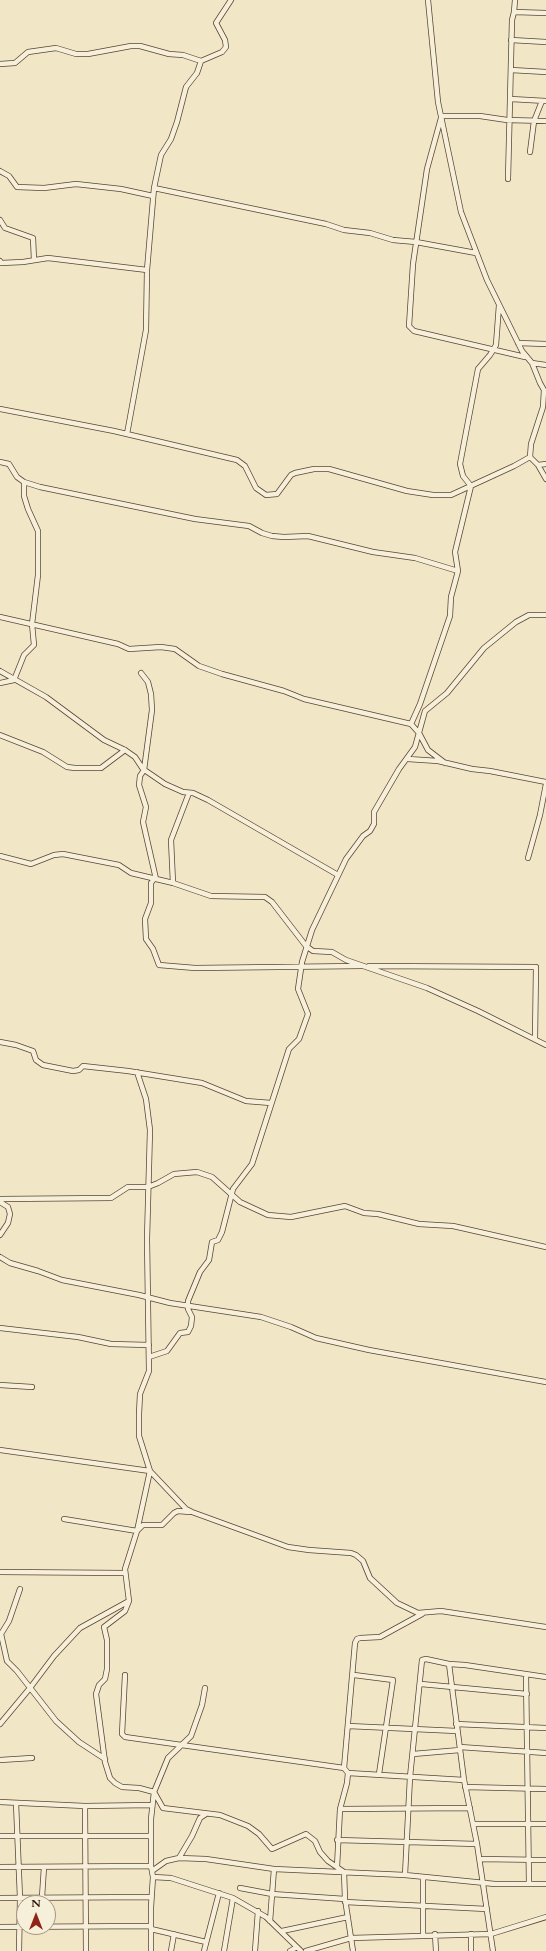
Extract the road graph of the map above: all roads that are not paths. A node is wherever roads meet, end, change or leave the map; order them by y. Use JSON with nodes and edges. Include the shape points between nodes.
{"nodes":[{"id":1,"x":231,"y":0,"type":"edge"},
{"id":2,"x":428,"y":0,"type":"edge"},
{"id":3,"x":514,"y":0,"type":"edge"},
{"id":4,"x":514,"y":12,"type":"junction"},
{"id":5,"x":546,"y":13,"type":"edge"},
{"id":6,"x":511,"y":40,"type":"junction"},
{"id":7,"x":546,"y":42,"type":"edge"},
{"id":8,"x":202,"y":61,"type":"junction"},
{"id":9,"x":0,"y":64,"type":"edge"},
{"id":10,"x":511,"y":70,"type":"junction"},
{"id":11,"x":546,"y":72,"type":"edge"},
{"id":12,"x":511,"y":98,"type":"junction"},
{"id":13,"x":544,"y":101,"type":"edge"},
{"id":14,"x":441,"y":116,"type":"junction"},
{"id":15,"x":510,"y":120,"type":"junction"},
{"id":16,"x":534,"y":121,"type":"junction"},
{"id":17,"x":546,"y":121,"type":"edge"},
{"id":18,"x":530,"y":152,"type":"dead end"},
{"id":19,"x":0,"y":171,"type":"edge"},
{"id":20,"x":508,"y":179,"type":"dead end"},
{"id":21,"x":154,"y":188,"type":"junction"},
{"id":22,"x":153,"y":196,"type":"junction"},
{"id":23,"x":0,"y":220,"type":"edge"},
{"id":24,"x":416,"y":242,"type":"junction"},
{"id":25,"x":476,"y":254,"type":"junction"},
{"id":26,"x":34,"y":260,"type":"junction"},
{"id":27,"x":0,"y":261,"type":"edge"},
{"id":28,"x":147,"y":270,"type":"junction"},
{"id":29,"x":499,"y":304,"type":"junction"},
{"id":30,"x":518,"y":343,"type":"junction"},
{"id":31,"x":546,"y":344,"type":"edge"},
{"id":32,"x":494,"y":348,"type":"junction"},
{"id":33,"x":526,"y":357,"type":"junction"},
{"id":34,"x":532,"y":363,"type":"junction"},
{"id":35,"x":546,"y":365,"type":"edge"},
{"id":36,"x":545,"y":390,"type":"edge"},
{"id":37,"x":0,"y":409,"type":"edge"},
{"id":38,"x":127,"y":434,"type":"junction"},
{"id":39,"x":530,"y":457,"type":"junction"},
{"id":40,"x":0,"y":462,"type":"edge"},
{"id":41,"x":546,"y":464,"type":"edge"},
{"id":42,"x":538,"y":465,"type":"junction"},
{"id":43,"x":546,"y":479,"type":"edge"},
{"id":44,"x":24,"y":482,"type":"junction"},
{"id":45,"x":471,"y":486,"type":"junction"},
{"id":46,"x":458,"y":571,"type":"junction"},
{"id":47,"x":546,"y":615,"type":"edge"},
{"id":48,"x":0,"y":617,"type":"edge"},
{"id":49,"x":32,"y":624,"type":"junction"},
{"id":50,"x":0,"y":671,"type":"edge"},
{"id":51,"x":142,"y":673,"type":"dead end"},
{"id":52,"x":14,"y":680,"type":"junction"},
{"id":53,"x":0,"y":683,"type":"edge"},
{"id":54,"x":411,"y":724,"type":"junction"},
{"id":55,"x":419,"y":733,"type":"junction"},
{"id":56,"x":0,"y":735,"type":"edge"},
{"id":57,"x":125,"y":750,"type":"junction"},
{"id":58,"x":408,"y":759,"type":"junction"},
{"id":59,"x":445,"y":763,"type":"junction"},
{"id":60,"x":144,"y":770,"type":"junction"},
{"id":61,"x":546,"y":783,"type":"edge"},
{"id":62,"x":189,"y":793,"type":"junction"},
{"id":63,"x":0,"y":856,"type":"edge"},
{"id":64,"x":528,"y":858,"type":"dead end"},
{"id":65,"x":338,"y":875,"type":"junction"},
{"id":66,"x":155,"y":879,"type":"junction"},
{"id":67,"x":173,"y":883,"type":"junction"},
{"id":68,"x":306,"y":946,"type":"junction"},
{"id":69,"x":364,"y":966,"type":"junction"},
{"id":70,"x":301,"y":968,"type":"junction"},
{"id":71,"x":535,"y":1039,"type":"junction"},
{"id":72,"x":0,"y":1042,"type":"edge"},
{"id":73,"x":546,"y":1045,"type":"edge"},
{"id":74,"x":137,"y":1072,"type":"junction"},
{"id":75,"x":271,"y":1103,"type":"junction"},
{"id":76,"x":148,"y":1187,"type":"junction"},
{"id":77,"x":232,"y":1194,"type":"junction"},
{"id":78,"x":0,"y":1200,"type":"edge"},
{"id":79,"x":0,"y":1235,"type":"edge"},
{"id":80,"x":546,"y":1248,"type":"edge"},
{"id":81,"x":0,"y":1256,"type":"edge"},
{"id":82,"x":149,"y":1298,"type":"junction"},
{"id":83,"x":187,"y":1305,"type":"junction"},
{"id":84,"x":0,"y":1328,"type":"edge"},
{"id":85,"x":149,"y":1345,"type":"junction"},
{"id":86,"x":149,"y":1357,"type":"junction"},
{"id":87,"x":546,"y":1382,"type":"edge"},
{"id":88,"x":0,"y":1385,"type":"edge"},
{"id":89,"x":32,"y":1387,"type":"dead end"},
{"id":90,"x":0,"y":1450,"type":"edge"},
{"id":91,"x":150,"y":1471,"type":"junction"},
{"id":92,"x":192,"y":1512,"type":"junction"},
{"id":93,"x":64,"y":1520,"type":"dead end"},
{"id":94,"x":137,"y":1531,"type":"junction"},
{"id":95,"x":0,"y":1572,"type":"edge"},
{"id":96,"x":125,"y":1573,"type":"junction"},
{"id":97,"x":20,"y":1589,"type":"dead end"},
{"id":98,"x":129,"y":1601,"type":"junction"},
{"id":99,"x":424,"y":1612,"type":"junction"},
{"id":100,"x":546,"y":1627,"type":"edge"},
{"id":101,"x":449,"y":1664,"type":"junction"},
{"id":102,"x":526,"y":1674,"type":"junction"},
{"id":103,"x":125,"y":1675,"type":"dead end"},
{"id":104,"x":354,"y":1675,"type":"junction"},
{"id":105,"x":546,"y":1677,"type":"edge"},
{"id":106,"x":421,"y":1684,"type":"junction"},
{"id":107,"x":452,"y":1687,"type":"junction"},
{"id":108,"x":30,"y":1688,"type":"junction"},
{"id":109,"x":205,"y":1688,"type":"dead end"},
{"id":110,"x":527,"y":1694,"type":"junction"},
{"id":111,"x":0,"y":1724,"type":"edge"},
{"id":112,"x":456,"y":1724,"type":"junction"},
{"id":113,"x":348,"y":1726,"type":"junction"},
{"id":114,"x":387,"y":1727,"type":"junction"},
{"id":115,"x":527,"y":1727,"type":"junction"},
{"id":116,"x":546,"y":1728,"type":"edge"},
{"id":117,"x":416,"y":1729,"type":"junction"},
{"id":118,"x":456,"y":1731,"type":"junction"},
{"id":119,"x":182,"y":1746,"type":"junction"},
{"id":120,"x":460,"y":1749,"type":"junction"},
{"id":121,"x":527,"y":1752,"type":"junction"},
{"id":122,"x":546,"y":1753,"type":"edge"},
{"id":123,"x":413,"y":1754,"type":"junction"},
{"id":124,"x":32,"y":1758,"type":"dead end"},
{"id":125,"x":105,"y":1759,"type":"junction"},
{"id":126,"x":0,"y":1760,"type":"edge"},
{"id":127,"x":344,"y":1768,"type":"junction"},
{"id":128,"x":348,"y":1773,"type":"junction"},
{"id":129,"x":379,"y":1774,"type":"junction"},
{"id":130,"x":410,"y":1777,"type":"junction"},
{"id":131,"x":464,"y":1780,"type":"junction"},
{"id":132,"x":465,"y":1787,"type":"junction"},
{"id":133,"x":527,"y":1789,"type":"junction"},
{"id":134,"x":546,"y":1789,"type":"edge"},
{"id":135,"x":154,"y":1792,"type":"junction"},
{"id":136,"x":0,"y":1802,"type":"edge"},
{"id":137,"x":16,"y":1802,"type":"junction"},
{"id":138,"x":152,"y":1805,"type":"junction"},
{"id":139,"x":85,"y":1806,"type":"junction"},
{"id":140,"x":408,"y":1808,"type":"junction"},
{"id":141,"x":470,"y":1808,"type":"junction"},
{"id":142,"x":340,"y":1809,"type":"junction"},
{"id":143,"x":207,"y":1814,"type":"junction"},
{"id":144,"x":527,"y":1823,"type":"junction"},
{"id":145,"x":473,"y":1824,"type":"junction"},
{"id":146,"x":546,"y":1824,"type":"edge"},
{"id":147,"x":17,"y":1835,"type":"junction"},
{"id":148,"x":0,"y":1836,"type":"edge"},
{"id":149,"x":86,"y":1836,"type":"junction"},
{"id":150,"x":151,"y":1836,"type":"junction"},
{"id":151,"x":337,"y":1840,"type":"junction"},
{"id":152,"x":406,"y":1843,"type":"junction"},
{"id":153,"x":477,"y":1844,"type":"junction"},
{"id":154,"x":179,"y":1858,"type":"junction"},
{"id":155,"x":480,"y":1859,"type":"junction"},
{"id":156,"x":529,"y":1860,"type":"junction"},
{"id":157,"x":546,"y":1860,"type":"edge"},
{"id":158,"x":18,"y":1866,"type":"junction"},
{"id":159,"x":0,"y":1867,"type":"edge"},
{"id":160,"x":44,"y":1867,"type":"junction"},
{"id":161,"x":86,"y":1867,"type":"junction"},
{"id":162,"x":337,"y":1867,"type":"junction"},
{"id":163,"x":274,"y":1868,"type":"junction"},
{"id":164,"x":152,"y":1869,"type":"junction"},
{"id":165,"x":344,"y":1872,"type":"junction"},
{"id":166,"x":405,"y":1875,"type":"junction"},
{"id":167,"x":153,"y":1877,"type":"junction"},
{"id":168,"x":423,"y":1877,"type":"junction"},
{"id":169,"x":483,"y":1883,"type":"junction"},
{"id":170,"x":529,"y":1884,"type":"junction"},
{"id":171,"x":546,"y":1884,"type":"edge"},
{"id":172,"x":240,"y":1888,"type":"dead end"},
{"id":173,"x":219,"y":1893,"type":"junction"},
{"id":174,"x":272,"y":1894,"type":"junction"},
{"id":175,"x":20,"y":1895,"type":"edge"},
{"id":176,"x":42,"y":1895,"type":"edge"},
{"id":177,"x":56,"y":1897,"type":"edge"},
{"id":178,"x":87,"y":1897,"type":"junction"},
{"id":179,"x":151,"y":1897,"type":"junction"},
{"id":180,"x":0,"y":1898,"type":"edge"},
{"id":181,"x":16,"y":1898,"type":"edge"},
{"id":182,"x":233,"y":1898,"type":"junction"},
{"id":183,"x":345,"y":1900,"type":"junction"},
{"id":184,"x":423,"y":1905,"type":"junction"},
{"id":185,"x":487,"y":1910,"type":"junction"},
{"id":186,"x":258,"y":1911,"type":"junction"},
{"id":187,"x":348,"y":1917,"type":"junction"},
{"id":188,"x":546,"y":1918,"type":"edge"},
{"id":189,"x":270,"y":1921,"type":"junction"},
{"id":190,"x":0,"y":1927,"type":"edge"},
{"id":191,"x":56,"y":1927,"type":"edge"},
{"id":192,"x":87,"y":1927,"type":"junction"},
{"id":193,"x":16,"y":1928,"type":"edge"},
{"id":194,"x":150,"y":1928,"type":"junction"},
{"id":195,"x":282,"y":1931,"type":"junction"},
{"id":196,"x":174,"y":1934,"type":"junction"},
{"id":197,"x":435,"y":1934,"type":"junction"},
{"id":198,"x":471,"y":1934,"type":"junction"},
{"id":199,"x":491,"y":1934,"type":"junction"},
{"id":200,"x":20,"y":1935,"type":"edge"},
{"id":201,"x":423,"y":1935,"type":"junction"},
{"id":202,"x":351,"y":1938,"type":"junction"},
{"id":203,"x":206,"y":1942,"type":"junction"},
{"id":204,"x":299,"y":1949,"type":"edge"},
{"id":205,"x":19,"y":1951,"type":"edge"},
{"id":206,"x":86,"y":1951,"type":"edge"},
{"id":207,"x":151,"y":1951,"type":"edge"},
{"id":208,"x":171,"y":1951,"type":"edge"},
{"id":209,"x":204,"y":1951,"type":"edge"},
{"id":210,"x":224,"y":1951,"type":"edge"},
{"id":211,"x":255,"y":1951,"type":"edge"},
{"id":212,"x":290,"y":1951,"type":"edge"},
{"id":213,"x":306,"y":1951,"type":"edge"},
{"id":214,"x":353,"y":1951,"type":"edge"},
{"id":215,"x":436,"y":1951,"type":"edge"},
{"id":216,"x":471,"y":1951,"type":"edge"},
{"id":217,"x":493,"y":1951,"type":"edge"}],
"edges":[{"from":1,"to":8,"type":"street","via":[[216,23],[226,47],[222,52]]},
{"from":2,"to":14,"type":"street"},
{"from":3,"to":4,"type":"street"},
{"from":4,"to":5,"type":"street"},
{"from":4,"to":6,"type":"street"},
{"from":6,"to":7,"type":"street"},
{"from":6,"to":10,"type":"street"},
{"from":8,"to":9,"type":"street","via":[[140,46],[88,54],[51,48],[26,52],[15,63]]},
{"from":8,"to":21,"type":"street","via":[[197,73],[186,87],[178,122],[161,155]]},
{"from":10,"to":11,"type":"street"},
{"from":10,"to":12,"type":"street"},
{"from":12,"to":13,"type":"street"},
{"from":12,"to":15,"type":"street"},
{"from":13,"to":16,"type":"street"},
{"from":14,"to":15,"type":"street","via":[[480,116]]},
{"from":14,"to":24,"type":"street","via":[[427,169]]},
{"from":14,"to":25,"type":"street","via":[[459,205]]},
{"from":15,"to":16,"type":"street"},
{"from":15,"to":20,"type":"street"},
{"from":16,"to":17,"type":"street"},
{"from":16,"to":18,"type":"street"},
{"from":19,"to":22,"type":"street","via":[[9,176],[17,187],[44,188],[76,184]]},
{"from":21,"to":22,"type":"street"},
{"from":21,"to":24,"type":"street","via":[[344,230]]},
{"from":22,"to":28,"type":"street"},
{"from":23,"to":26,"type":"street","via":[[5,228],[33,238]]},
{"from":24,"to":25,"type":"street"},
{"from":24,"to":32,"type":"street","via":[[410,329]]},
{"from":25,"to":29,"type":"street"},
{"from":26,"to":27,"type":"street","via":[[1,263]]},
{"from":26,"to":28,"type":"street","via":[[48,258]]},
{"from":28,"to":38,"type":"street","via":[[146,330]]},
{"from":29,"to":30,"type":"street"},
{"from":29,"to":32,"type":"street"},
{"from":30,"to":31,"type":"street"},
{"from":30,"to":33,"type":"street"},
{"from":32,"to":33,"type":"street"},
{"from":32,"to":45,"type":"street","via":[[478,369],[460,464],[463,476]]},
{"from":33,"to":34,"type":"street"},
{"from":34,"to":35,"type":"street"},
{"from":34,"to":36,"type":"street"},
{"from":36,"to":39,"type":"street"},
{"from":37,"to":38,"type":"street"},
{"from":38,"to":45,"type":"street","via":[[237,460],[245,466],[256,488],[266,495],[280,491],[291,475],[314,469],[329,469],[386,486],[433,495],[451,495]]},
{"from":39,"to":42,"type":"street"},
{"from":39,"to":45,"type":"street"},
{"from":40,"to":44,"type":"street","via":[[9,464],[17,477]]},
{"from":41,"to":42,"type":"street"},
{"from":42,"to":43,"type":"street"},
{"from":44,"to":46,"type":"street","via":[[196,519],[249,526],[262,534],[272,536],[308,536],[373,552],[414,558]]},
{"from":44,"to":49,"type":"street","via":[[24,496],[38,530],[38,576]]},
{"from":45,"to":46,"type":"street","via":[[455,552]]},
{"from":46,"to":54,"type":"street","via":[[446,631]]},
{"from":47,"to":55,"type":"street","via":[[529,615],[521,618],[484,648],[447,693],[425,711]]},
{"from":48,"to":49,"type":"street"},
{"from":49,"to":52,"type":"street","via":[[34,645],[24,655]]},
{"from":49,"to":54,"type":"street","via":[[118,644],[129,649],[175,649],[199,666],[222,674],[304,699]]},
{"from":50,"to":52,"type":"street"},
{"from":51,"to":60,"type":"street","via":[[148,682],[152,710]]},
{"from":52,"to":53,"type":"street"},
{"from":52,"to":57,"type":"street","via":[[46,697],[104,740]]},
{"from":54,"to":55,"type":"street"},
{"from":55,"to":58,"type":"street"},
{"from":55,"to":59,"type":"street","via":[[428,750]]},
{"from":56,"to":57,"type":"street","via":[[43,752],[63,765],[75,768],[100,768]]},
{"from":57,"to":60,"type":"street","via":[[135,757]]},
{"from":58,"to":59,"type":"street"},
{"from":58,"to":65,"type":"street","via":[[399,769],[374,812],[374,824],[370,831],[363,836],[346,859]]},
{"from":59,"to":61,"type":"street"},
{"from":60,"to":62,"type":"street","via":[[165,784]]},
{"from":60,"to":66,"type":"street","via":[[139,785],[146,807],[143,822]]},
{"from":61,"to":64,"type":"street"},
{"from":62,"to":65,"type":"street","via":[[208,800]]},
{"from":62,"to":67,"type":"street","via":[[171,840]]},
{"from":63,"to":66,"type":"street","via":[[31,864],[54,854],[63,854],[119,865],[131,873]]},
{"from":65,"to":68,"type":"street"},
{"from":66,"to":67,"type":"street"},
{"from":66,"to":70,"type":"street","via":[[151,883],[151,903],[145,919],[146,939],[159,965]]},
{"from":67,"to":68,"type":"street","via":[[211,896],[268,899]]},
{"from":68,"to":69,"type":"street","via":[[315,952],[332,952]]},
{"from":68,"to":70,"type":"street"},
{"from":69,"to":70,"type":"street"},
{"from":69,"to":71,"type":"street","via":[[427,988]]},
{"from":69,"to":71,"type":"street","via":[[536,966]]},
{"from":70,"to":75,"type":"street","via":[[298,989],[308,1014],[299,1039],[289,1048]]},
{"from":71,"to":73,"type":"street"},
{"from":72,"to":74,"type":"street","via":[[33,1052],[36,1060],[43,1065],[73,1071],[83,1066]]},
{"from":74,"to":75,"type":"street","via":[[202,1084],[246,1101]]},
{"from":74,"to":76,"type":"street","via":[[149,1115]]},
{"from":75,"to":77,"type":"street","via":[[252,1164]]},
{"from":76,"to":77,"type":"street","via":[[174,1174],[197,1172],[212,1177]]},
{"from":76,"to":78,"type":"street","via":[[128,1187],[106,1199]]},
{"from":76,"to":82,"type":"street"},
{"from":77,"to":80,"type":"street","via":[[240,1202],[268,1215],[291,1217],[345,1206],[364,1213],[419,1224],[453,1226]]},
{"from":77,"to":83,"type":"street","via":[[222,1232],[218,1240],[212,1242],[209,1260],[200,1272]]},
{"from":78,"to":79,"type":"street","via":[[8,1207],[10,1214],[8,1223]]},
{"from":81,"to":82,"type":"street","via":[[10,1263],[62,1280]]},
{"from":82,"to":83,"type":"street"},
{"from":82,"to":85,"type":"street"},
{"from":83,"to":86,"type":"street","via":[[192,1317],[188,1332],[180,1333],[167,1351]]},
{"from":83,"to":87,"type":"street","via":[[261,1317],[316,1338],[369,1350]]},
{"from":84,"to":85,"type":"street","via":[[78,1337],[111,1344]]},
{"from":85,"to":86,"type":"street"},
{"from":86,"to":91,"type":"street","via":[[149,1371],[140,1399],[139,1436]]},
{"from":88,"to":89,"type":"street"},
{"from":90,"to":91,"type":"street"},
{"from":91,"to":92,"type":"street","via":[[186,1509]]},
{"from":91,"to":94,"type":"street"},
{"from":92,"to":94,"type":"street","via":[[178,1511],[162,1524],[143,1525]]},
{"from":92,"to":99,"type":"street","via":[[288,1547],[356,1555],[363,1561],[370,1578],[396,1603],[418,1613]]},
{"from":93,"to":94,"type":"street"},
{"from":94,"to":96,"type":"street"},
{"from":95,"to":96,"type":"street"},
{"from":96,"to":98,"type":"street"},
{"from":97,"to":108,"type":"street","via":[[0,1638],[8,1663]]},
{"from":98,"to":108,"type":"street","via":[[80,1628],[54,1656]]},
{"from":98,"to":125,"type":"street","via":[[124,1611],[104,1627],[107,1640],[107,1669],[105,1679],[99,1685],[96,1694]]},
{"from":99,"to":100,"type":"street","via":[[441,1611]]},
{"from":99,"to":104,"type":"street","via":[[380,1637],[357,1639]]},
{"from":101,"to":102,"type":"street","via":[[465,1664]]},
{"from":101,"to":106,"type":"street","via":[[422,1660]]},
{"from":101,"to":107,"type":"street"},
{"from":102,"to":105,"type":"street"},
{"from":102,"to":110,"type":"street"},
{"from":103,"to":119,"type":"street","via":[[122,1734],[128,1738]]},
{"from":104,"to":113,"type":"street"},
{"from":104,"to":114,"type":"street","via":[[393,1680]]},
{"from":106,"to":107,"type":"street"},
{"from":106,"to":117,"type":"street"},
{"from":107,"to":110,"type":"street"},
{"from":107,"to":112,"type":"street"},
{"from":108,"to":111,"type":"street"},
{"from":108,"to":125,"type":"street","via":[[64,1728]]},
{"from":109,"to":119,"type":"street","via":[[191,1736]]},
{"from":110,"to":115,"type":"street"},
{"from":112,"to":115,"type":"street"},
{"from":112,"to":118,"type":"street"},
{"from":113,"to":114,"type":"street"},
{"from":113,"to":127,"type":"street"},
{"from":114,"to":117,"type":"street"},
{"from":114,"to":129,"type":"street"},
{"from":115,"to":116,"type":"street"},
{"from":115,"to":121,"type":"street"},
{"from":117,"to":118,"type":"street"},
{"from":117,"to":123,"type":"street"},
{"from":118,"to":120,"type":"street"},
{"from":119,"to":127,"type":"street"},
{"from":119,"to":135,"type":"street","via":[[168,1758]]},
{"from":120,"to":121,"type":"street"},
{"from":120,"to":123,"type":"street"},
{"from":120,"to":131,"type":"street"},
{"from":121,"to":122,"type":"street"},
{"from":121,"to":133,"type":"street"},
{"from":123,"to":130,"type":"street"},
{"from":124,"to":126,"type":"street"},
{"from":125,"to":135,"type":"street","via":[[110,1778],[115,1783],[122,1787]]},
{"from":127,"to":128,"type":"street"},
{"from":128,"to":129,"type":"street"},
{"from":128,"to":142,"type":"street"},
{"from":129,"to":130,"type":"street"},
{"from":130,"to":131,"type":"street"},
{"from":130,"to":140,"type":"street"},
{"from":131,"to":132,"type":"street"},
{"from":132,"to":133,"type":"street"},
{"from":132,"to":141,"type":"street"},
{"from":133,"to":134,"type":"street"},
{"from":133,"to":144,"type":"street"},
{"from":135,"to":138,"type":"street"},
{"from":135,"to":143,"type":"street","via":[[163,1808]]},
{"from":136,"to":137,"type":"street"},
{"from":137,"to":139,"type":"street"},
{"from":137,"to":147,"type":"street"},
{"from":138,"to":139,"type":"street"},
{"from":138,"to":150,"type":"street"},
{"from":139,"to":149,"type":"street"},
{"from":140,"to":141,"type":"street"},
{"from":140,"to":142,"type":"street"},
{"from":140,"to":152,"type":"street"},
{"from":141,"to":145,"type":"street"},
{"from":142,"to":151,"type":"street"},
{"from":143,"to":154,"type":"street","via":[[200,1818]]},
{"from":143,"to":162,"type":"street","via":[[220,1815],[248,1826],[272,1849],[306,1834],[315,1841],[328,1861]]},
{"from":144,"to":145,"type":"street"},
{"from":144,"to":146,"type":"street"},
{"from":144,"to":156,"type":"street"},
{"from":145,"to":153,"type":"street"},
{"from":147,"to":148,"type":"street"},
{"from":147,"to":149,"type":"street"},
{"from":147,"to":158,"type":"street"},
{"from":149,"to":150,"type":"street"},
{"from":149,"to":161,"type":"street"},
{"from":150,"to":164,"type":"street"},
{"from":151,"to":152,"type":"street"},
{"from":151,"to":162,"type":"street"},
{"from":152,"to":153,"type":"street"},
{"from":152,"to":166,"type":"street"},
{"from":153,"to":155,"type":"street"},
{"from":154,"to":163,"type":"street"},
{"from":154,"to":164,"type":"street","via":[[170,1859]]},
{"from":155,"to":156,"type":"street"},
{"from":155,"to":169,"type":"street"},
{"from":156,"to":157,"type":"street"},
{"from":156,"to":170,"type":"street"},
{"from":158,"to":159,"type":"street"},
{"from":158,"to":160,"type":"street"},
{"from":158,"to":175,"type":"street"},
{"from":160,"to":161,"type":"street"},
{"from":160,"to":176,"type":"street"},
{"from":161,"to":164,"type":"street"},
{"from":161,"to":178,"type":"street"},
{"from":162,"to":165,"type":"street"},
{"from":163,"to":165,"type":"street"},
{"from":163,"to":174,"type":"street"},
{"from":164,"to":167,"type":"street"},
{"from":165,"to":166,"type":"street"},
{"from":165,"to":183,"type":"street"},
{"from":166,"to":168,"type":"street"},
{"from":167,"to":173,"type":"street","via":[[171,1878]]},
{"from":167,"to":179,"type":"street"},
{"from":168,"to":169,"type":"street"},
{"from":168,"to":184,"type":"street"},
{"from":169,"to":170,"type":"street"},
{"from":169,"to":185,"type":"street"},
{"from":170,"to":171,"type":"street"},
{"from":172,"to":174,"type":"street"},
{"from":173,"to":182,"type":"street"},
{"from":173,"to":203,"type":"street"},
{"from":174,"to":183,"type":"street"},
{"from":174,"to":189,"type":"street"},
{"from":177,"to":178,"type":"street"},
{"from":178,"to":179,"type":"street"},
{"from":178,"to":192,"type":"street"},
{"from":179,"to":194,"type":"street"},
{"from":180,"to":181,"type":"street"},
{"from":182,"to":186,"type":"street"},
{"from":182,"to":210,"type":"street"},
{"from":183,"to":184,"type":"street"},
{"from":183,"to":187,"type":"street"},
{"from":184,"to":185,"type":"street"},
{"from":184,"to":201,"type":"street"},
{"from":185,"to":199,"type":"street"},
{"from":186,"to":189,"type":"street"},
{"from":186,"to":211,"type":"street"},
{"from":187,"to":195,"type":"street"},
{"from":187,"to":202,"type":"street"},
{"from":188,"to":199,"type":"street"},
{"from":189,"to":195,"type":"street"},
{"from":190,"to":193,"type":"street"},
{"from":191,"to":192,"type":"street"},
{"from":192,"to":194,"type":"street"},
{"from":192,"to":206,"type":"street"},
{"from":194,"to":196,"type":"street"},
{"from":194,"to":207,"type":"street"},
{"from":195,"to":204,"type":"street"},
{"from":196,"to":203,"type":"street"},
{"from":196,"to":208,"type":"street"},
{"from":197,"to":198,"type":"street"},
{"from":197,"to":201,"type":"street"},
{"from":197,"to":215,"type":"street"},
{"from":198,"to":199,"type":"street"},
{"from":198,"to":216,"type":"street"},
{"from":199,"to":217,"type":"street"},
{"from":200,"to":205,"type":"street"},
{"from":201,"to":202,"type":"street"},
{"from":202,"to":213,"type":"street"},
{"from":202,"to":214,"type":"street"},
{"from":203,"to":209,"type":"street"},
{"from":204,"to":212,"type":"street"}]}
